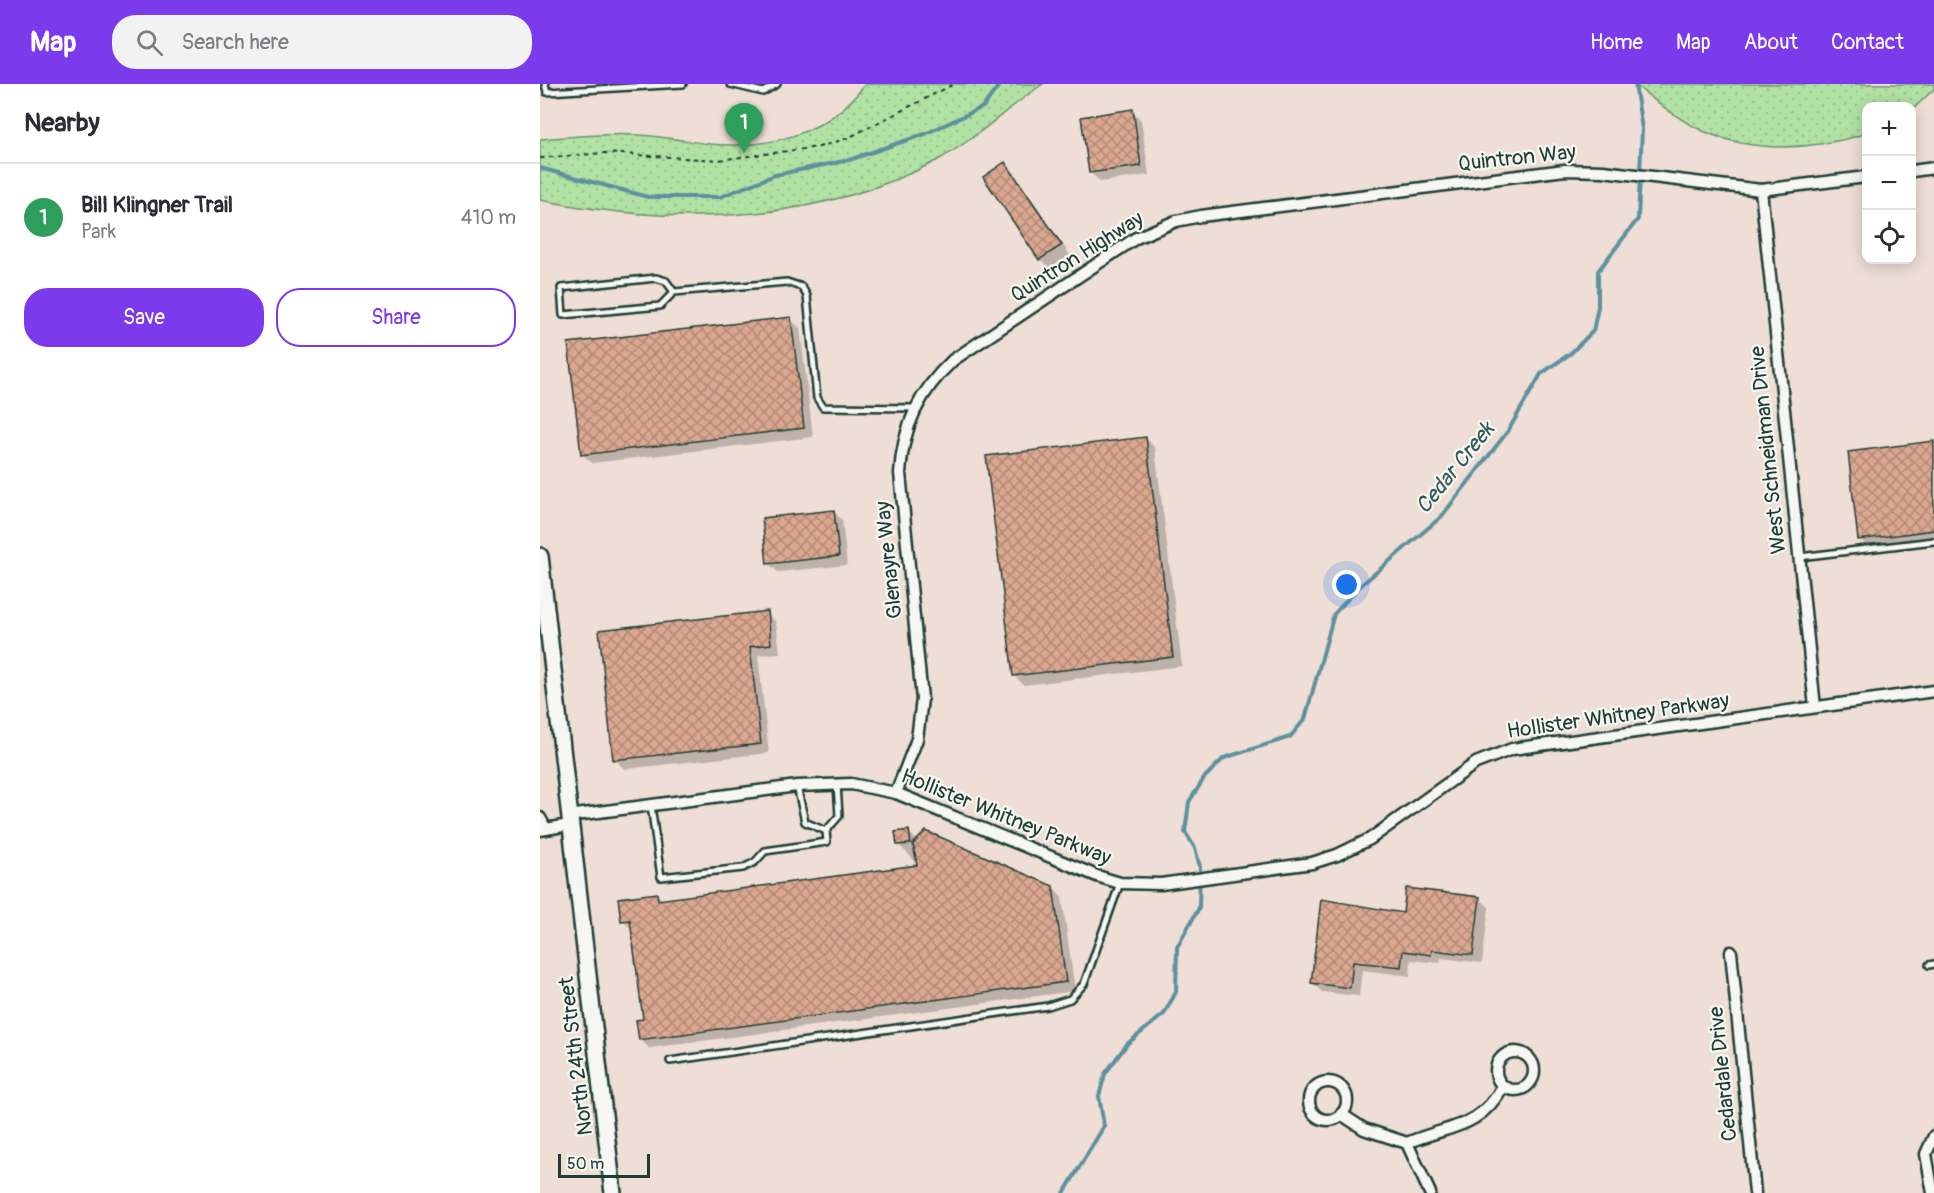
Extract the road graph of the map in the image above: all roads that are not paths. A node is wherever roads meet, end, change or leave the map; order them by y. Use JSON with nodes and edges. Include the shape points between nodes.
{"nodes":[{"id":1,"x":546,"y":84,"type":"edge"},
{"id":2,"x":683,"y":84,"type":"edge"},
{"id":3,"x":730,"y":84,"type":"edge"},
{"id":4,"x":777,"y":84,"type":"edge"},
{"id":5,"x":1934,"y":168,"type":"edge"},
{"id":6,"x":1916,"y":170,"type":"edge"},
{"id":7,"x":1862,"y":177,"type":"edge"},
{"id":8,"x":1761,"y":190,"type":"junction"},
{"id":9,"x":1207,"y":215,"type":"joint"},
{"id":10,"x":674,"y":292,"type":"junction"},
{"id":11,"x":975,"y":346,"type":"joint"},
{"id":12,"x":914,"y":408,"type":"junction"},
{"id":13,"x":1934,"y":541,"type":"edge"},
{"id":14,"x":540,"y":556,"type":"edge"},
{"id":15,"x":1799,"y":557,"type":"junction"},
{"id":16,"x":544,"y":617,"type":"edge"},
{"id":17,"x":1934,"y":692,"type":"edge"},
{"id":18,"x":1815,"y":706,"type":"junction"},
{"id":19,"x":837,"y":784,"type":"junction"},
{"id":20,"x":798,"y":786,"type":"junction"},
{"id":21,"x":896,"y":793,"type":"junction"},
{"id":22,"x":651,"y":805,"type":"junction"},
{"id":23,"x":540,"y":818,"type":"edge"},
{"id":24,"x":569,"y":820,"type":"junction"},
{"id":25,"x":542,"y":830,"type":"edge"},
{"id":26,"x":826,"y":831,"type":"junction"},
{"id":27,"x":1120,"y":883,"type":"junction"},
{"id":28,"x":1731,"y":952,"type":"dead end"},
{"id":29,"x":670,"y":1061,"type":"dead end"},
{"id":30,"x":1503,"y":1086,"type":"dead end"},
{"id":31,"x":1341,"y":1114,"type":"dead end"},
{"id":32,"x":1934,"y":1136,"type":"edge"},
{"id":33,"x":1407,"y":1143,"type":"junction"},
{"id":34,"x":614,"y":1193,"type":"edge"},
{"id":35,"x":1430,"y":1193,"type":"edge"},
{"id":36,"x":1755,"y":1193,"type":"edge"},
{"id":37,"x":1933,"y":1193,"type":"edge"}],
"edges":[{"from":1,"to":2,"type":"lane","via":[[547,92]]},
{"from":3,"to":4,"type":"lane","via":[[763,93]]},
{"from":5,"to":6,"type":"street"},
{"from":7,"to":8,"type":"street","name":"Quintron Way"},
{"from":8,"to":9,"type":"street","name":"Quintron Way","via":[[1565,170]]},
{"from":8,"to":15,"type":"street","name":"West Schneidman Drive"},
{"from":9,"to":11,"type":"street","name":"Quintron Highway","via":[[1136,238]]},
{"from":10,"to":10,"type":"lane","via":[[660,306],[563,315],[561,288],[656,279],[666,281]]},
{"from":10,"to":12,"type":"lane","via":[[787,282],[802,287],[807,296],[817,398],[823,407]]},
{"from":11,"to":12,"type":"street","name":"Glenayre Way","via":[[938,374]]},
{"from":12,"to":21,"type":"street","name":"Glenayre Way","via":[[901,451],[900,473],[922,712],[917,740]]},
{"from":13,"to":15,"type":"lane"},
{"from":14,"to":16,"type":"main road","name":"North 24th Street"},
{"from":15,"to":18,"type":"street","name":"West Schneidman Drive"},
{"from":16,"to":24,"type":"main road","name":"North 24th Street"},
{"from":17,"to":18,"type":"street","name":"Hollister Whitney Parkway"},
{"from":18,"to":27,"type":"street","name":"Hollister Whitney Parkway","via":[[1512,749],[1476,763],[1370,839],[1337,855],[1312,863],[1161,884]]},
{"from":19,"to":20,"type":"street","name":"Hollister Whitney Parkway"},
{"from":19,"to":21,"type":"street","name":"Hollister Whitney Parkway"},
{"from":19,"to":26,"type":"lane","via":[[838,816]]},
{"from":20,"to":22,"type":"street","name":"Hollister Whitney Parkway"},
{"from":20,"to":26,"type":"lane","via":[[806,822]]},
{"from":21,"to":27,"type":"street","name":"Hollister Whitney Parkway"},
{"from":22,"to":24,"type":"street","name":"Hollister Whitney Parkway"},
{"from":22,"to":26,"type":"lane","via":[[661,877],[743,868],[765,852],[827,842]]},
{"from":23,"to":25,"type":"street"},
{"from":24,"to":25,"type":"street","name":"Hollister Whitney Parkway"},
{"from":24,"to":34,"type":"main road","name":"North 24th Street"},
{"from":27,"to":29,"type":"lane","via":[[1084,984],[1070,999],[1048,1006]]},
{"from":28,"to":36,"type":"street","name":"Cedardale Drive"},
{"from":30,"to":33,"type":"street","via":[[1495,1101],[1465,1126],[1437,1130]]},
{"from":31,"to":33,"type":"street","via":[[1364,1129]]},
{"from":32,"to":37,"type":"street","via":[[1926,1154]]},
{"from":33,"to":35,"type":"street"}]}
